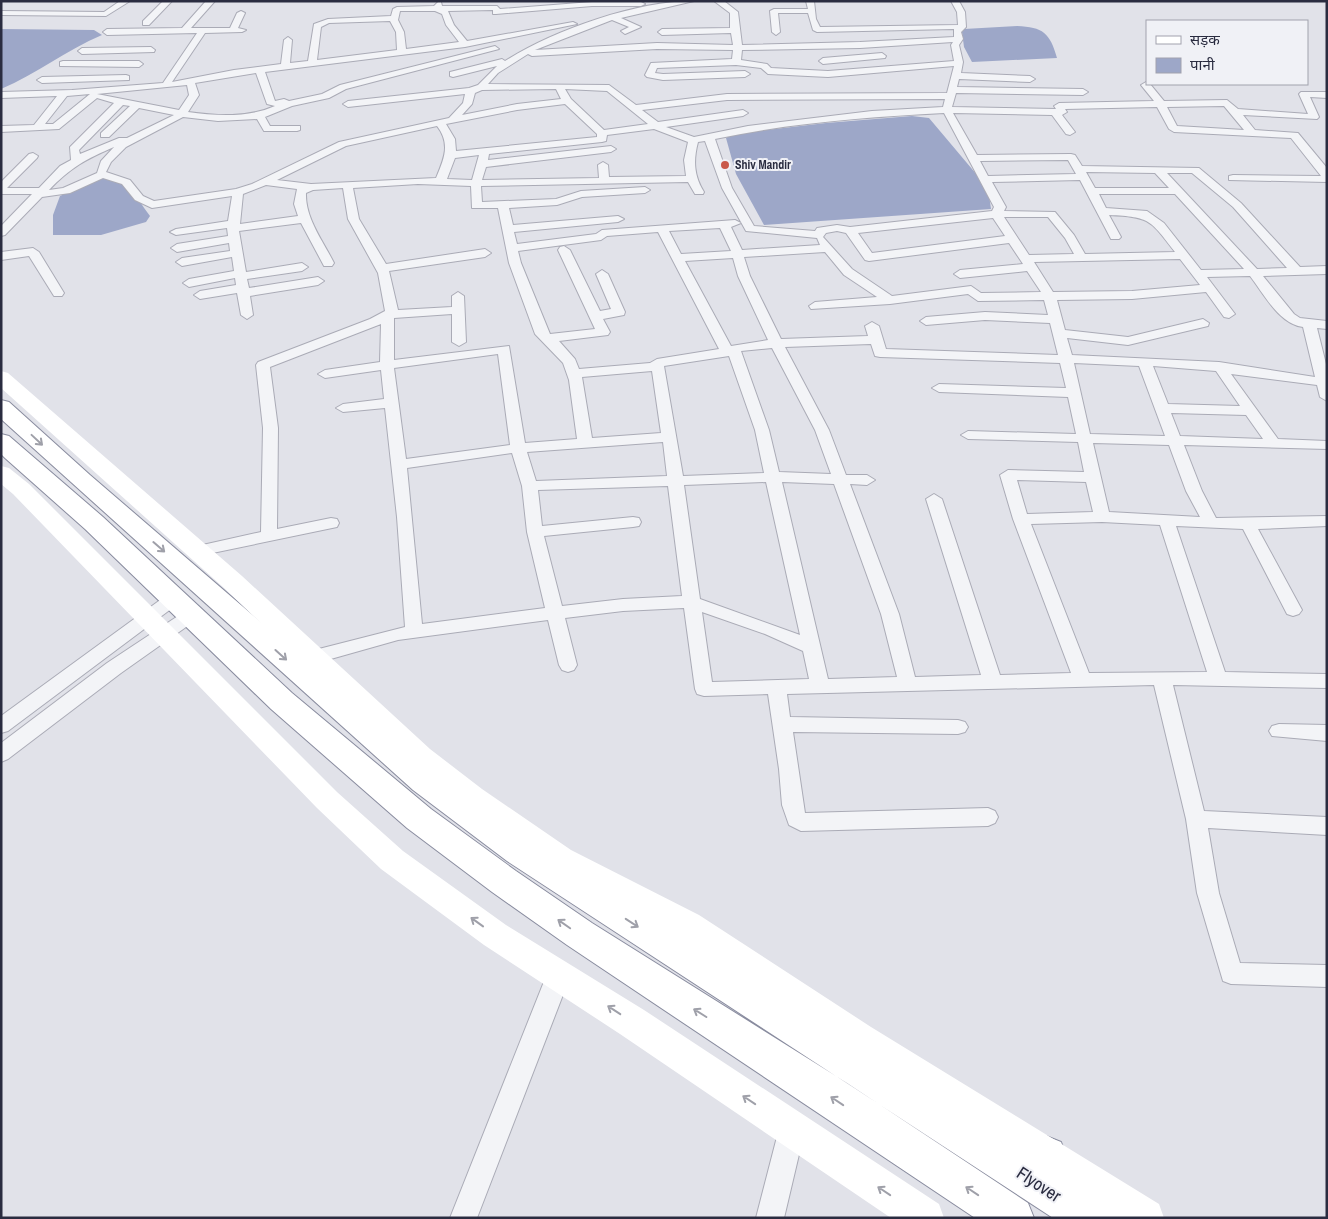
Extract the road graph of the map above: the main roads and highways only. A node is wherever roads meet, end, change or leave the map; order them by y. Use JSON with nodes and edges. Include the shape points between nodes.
{"nodes":[{"id":1,"x":1,"y":407,"type":"edge"},
{"id":2,"x":1,"y":441,"type":"edge"},
{"id":3,"x":986,"y":1150,"type":"junction"},
{"id":4,"x":1046,"y":1157,"type":"road end"},
{"id":5,"x":1013,"y":1218,"type":"edge"},
{"id":6,"x":1092,"y":1218,"type":"edge"}],
"edges":[{"from":1,"to":3,"type":"highway","name":"Flyover","one_way":true,"via":[[424,781],[519,851]]},
{"from":5,"to":2,"type":"highway","one_way":true,"via":[[772,1058],[594,946],[394,800],[247,670],[169,617],[90,519],[26,467]]},
{"from":3,"to":4,"type":"highway"},
{"from":3,"to":6,"type":"highway","name":"Flyover"}]}
